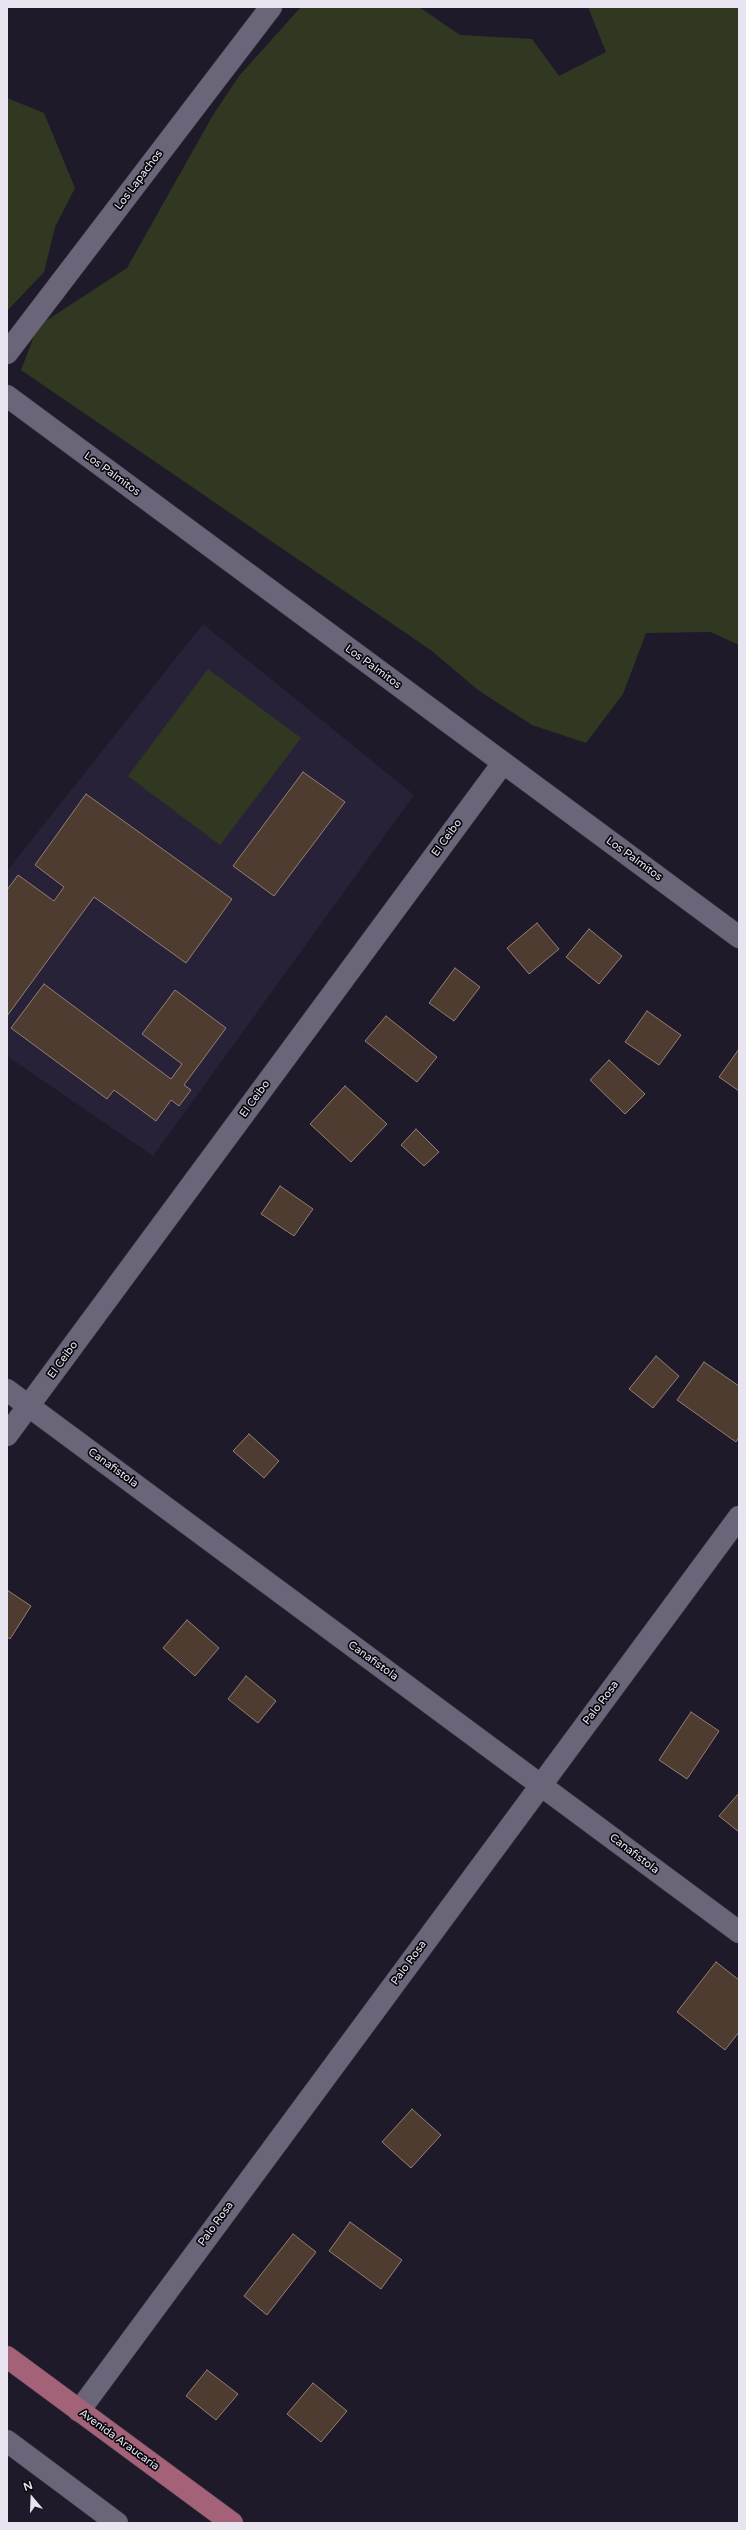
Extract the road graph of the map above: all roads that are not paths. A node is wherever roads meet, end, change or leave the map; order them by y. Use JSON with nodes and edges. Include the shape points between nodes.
{"nodes":[{"id":1,"x":271,"y":7,"type":"edge"},
{"id":2,"x":7,"y":353,"type":"edge"},
{"id":3,"x":7,"y":396,"type":"edge"},
{"id":4,"x":503,"y":763,"type":"junction"},
{"id":5,"x":739,"y":937,"type":"edge"},
{"id":6,"x":7,"y":1390,"type":"edge"},
{"id":7,"x":30,"y":1406,"type":"junction"},
{"id":8,"x":7,"y":1436,"type":"edge"},
{"id":9,"x":739,"y":1517,"type":"edge"},
{"id":10,"x":541,"y":1784,"type":"junction"},
{"id":11,"x":739,"y":1932,"type":"edge"},
{"id":12,"x":7,"y":2357,"type":"edge"},
{"id":13,"x":79,"y":2411,"type":"junction"},
{"id":14,"x":7,"y":2441,"type":"edge"},
{"id":15,"x":117,"y":2523,"type":"edge"},
{"id":16,"x":232,"y":2523,"type":"edge"}],
"edges":[{"from":1,"to":2,"type":"street","name":"Los Lapachos"},
{"from":3,"to":4,"type":"street","name":"Los Palmitos"},
{"from":4,"to":5,"type":"street","name":"Los Palmitos"},
{"from":4,"to":7,"type":"street","name":"El Ceibo"},
{"from":6,"to":7,"type":"street","name":"Canafistola"},
{"from":7,"to":8,"type":"street","name":"El Ceibo"},
{"from":7,"to":10,"type":"street","name":"Canafistola"},
{"from":9,"to":10,"type":"street","name":"Palo Rosa"},
{"from":10,"to":11,"type":"street","name":"Canafistola"},
{"from":10,"to":13,"type":"street","name":"Palo Rosa"},
{"from":12,"to":13,"type":"main road","name":"Avenida Araucaria"},
{"from":13,"to":16,"type":"main road","name":"Avenida Araucaria"},
{"from":14,"to":15,"type":"street"}]}
